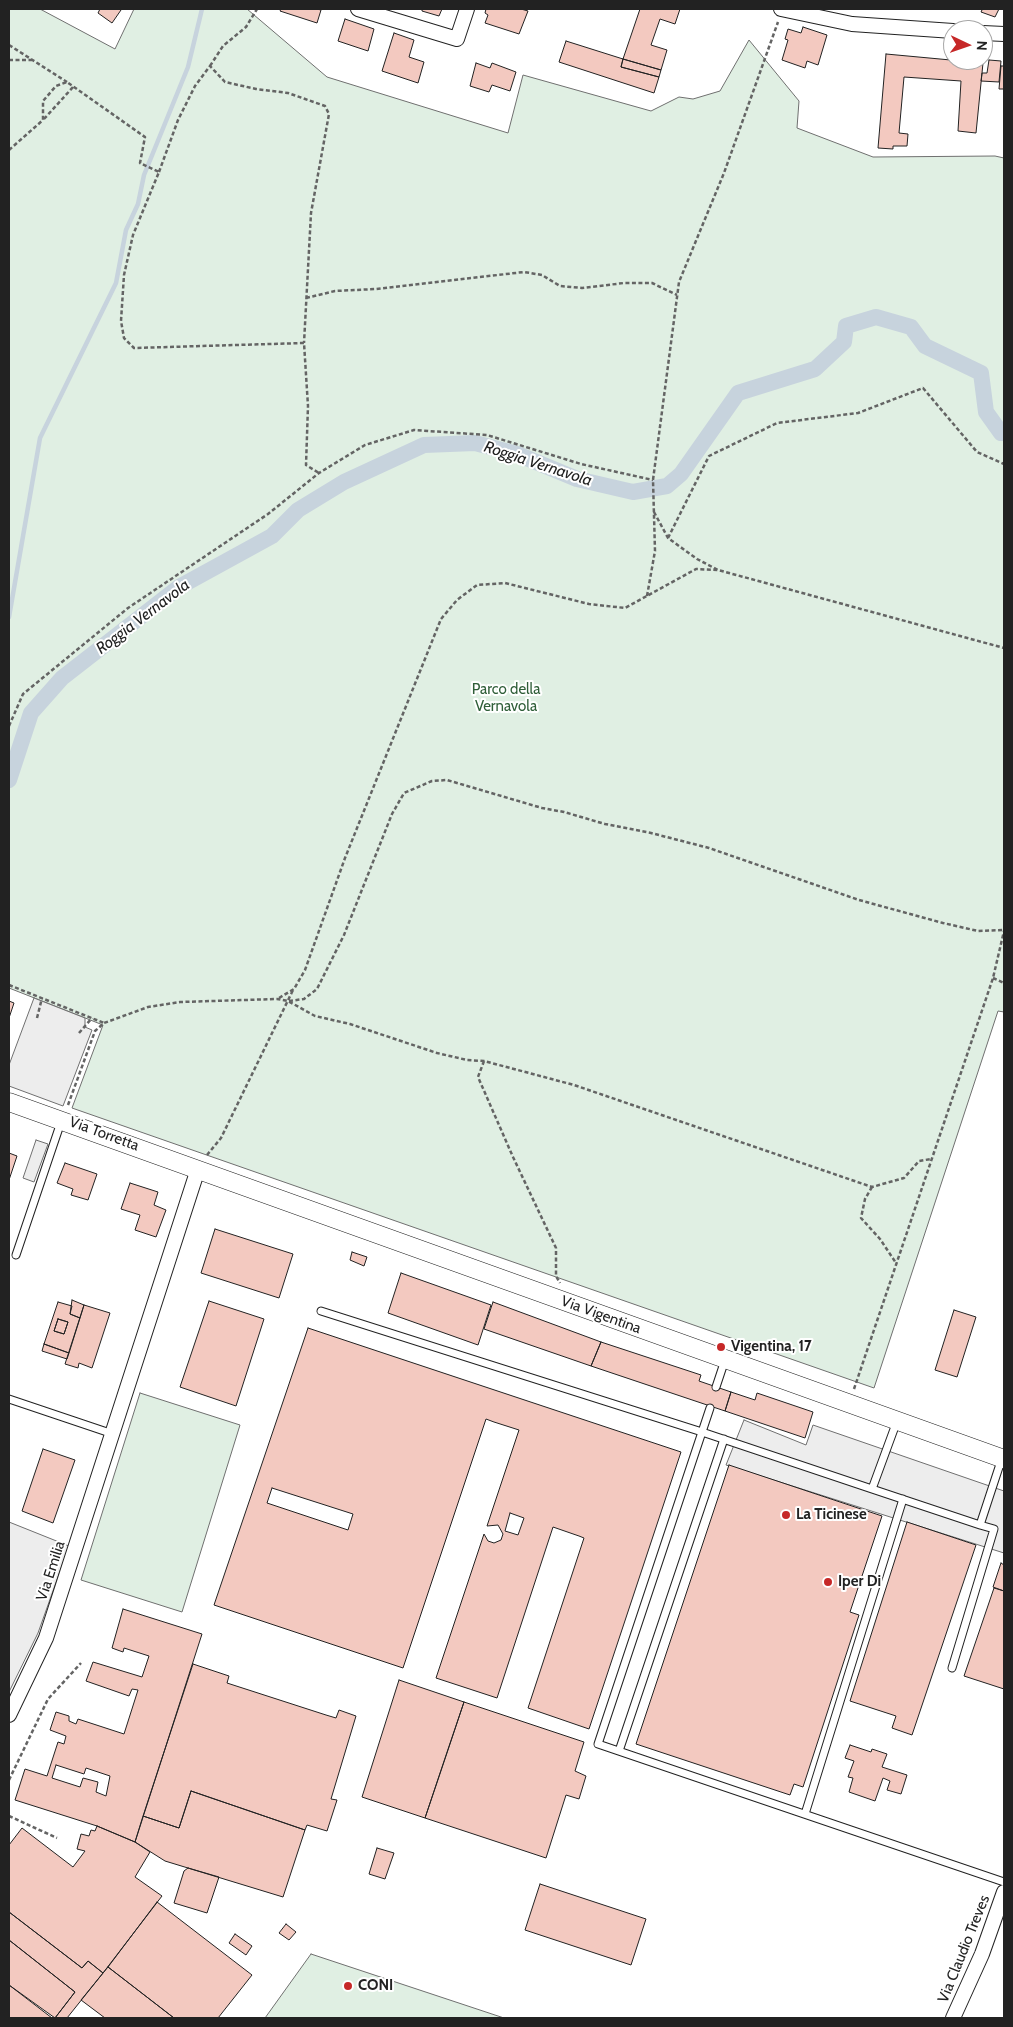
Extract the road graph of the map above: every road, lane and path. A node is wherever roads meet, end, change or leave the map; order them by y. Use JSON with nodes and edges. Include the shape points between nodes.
{"nodes":[{"id":1,"x":258,"y":9,"type":"edge"},
{"id":2,"x":358,"y":9,"type":"edge"},
{"id":3,"x":467,"y":9,"type":"edge"},
{"id":4,"x":782,"y":9,"type":"edge"},
{"id":5,"x":943,"y":30,"type":"edge"},
{"id":6,"x":9,"y":45,"type":"edge"},
{"id":7,"x":9,"y":60,"type":"edge"},
{"id":8,"x":34,"y":60,"type":"junction"},
{"id":9,"x":210,"y":66,"type":"junction"},
{"id":10,"x":67,"y":82,"type":"junction"},
{"id":11,"x":74,"y":86,"type":"junction"},
{"id":12,"x":43,"y":120,"type":"junction"},
{"id":13,"x":9,"y":150,"type":"edge"},
{"id":14,"x":159,"y":172,"type":"junction"},
{"id":15,"x":677,"y":295,"type":"junction"},
{"id":16,"x":306,"y":298,"type":"junction"},
{"id":17,"x":304,"y":343,"type":"junction"},
{"id":18,"x":1004,"y":464,"type":"edge"},
{"id":19,"x":319,"y":473,"type":"junction"},
{"id":20,"x":653,"y":480,"type":"junction"},
{"id":21,"x":653,"y":511,"type":"junction"},
{"id":22,"x":668,"y":538,"type":"junction"},
{"id":23,"x":718,"y":570,"type":"junction"},
{"id":24,"x":647,"y":597,"type":"junction"},
{"id":25,"x":1004,"y":648,"type":"edge"},
{"id":26,"x":9,"y":726,"type":"edge"},
{"id":27,"x":1004,"y":930,"type":"edge"},
{"id":28,"x":993,"y":978,"type":"junction"},
{"id":29,"x":1004,"y":983,"type":"edge"},
{"id":30,"x":9,"y":985,"type":"edge"},
{"id":31,"x":294,"y":989,"type":"junction"},
{"id":32,"x":42,"y":998,"type":"junction"},
{"id":33,"x":277,"y":999,"type":"junction"},
{"id":34,"x":288,"y":1002,"type":"junction"},
{"id":35,"x":37,"y":1018,"type":"dead end"},
{"id":36,"x":92,"y":1018,"type":"junction"},
{"id":37,"x":104,"y":1022,"type":"junction"},
{"id":38,"x":79,"y":1033,"type":"dead end"},
{"id":39,"x":484,"y":1061,"type":"junction"},
{"id":40,"x":9,"y":1102,"type":"edge"},
{"id":41,"x":64,"y":1116,"type":"junction"},
{"id":42,"x":210,"y":1152,"type":"dead end"},
{"id":43,"x":931,"y":1159,"type":"junction"},
{"id":44,"x":198,"y":1169,"type":"junction"},
{"id":45,"x":872,"y":1187,"type":"junction"},
{"id":46,"x":16,"y":1255,"type":"dead end"},
{"id":47,"x":896,"y":1263,"type":"junction"},
{"id":48,"x":562,"y":1286,"type":"dead end"},
{"id":49,"x":321,"y":1311,"type":"dead end"},
{"id":50,"x":725,"y":1360,"type":"junction"},
{"id":51,"x":716,"y":1387,"type":"dead end"},
{"id":52,"x":854,"y":1390,"type":"dead end"},
{"id":53,"x":9,"y":1399,"type":"edge"},
{"id":54,"x":710,"y":1408,"type":"dead end"},
{"id":55,"x":897,"y":1421,"type":"junction"},
{"id":56,"x":702,"y":1432,"type":"junction"},
{"id":57,"x":114,"y":1434,"type":"junction"},
{"id":58,"x":724,"y":1439,"type":"junction"},
{"id":59,"x":1003,"y":1459,"type":"edge"},
{"id":60,"x":872,"y":1489,"type":"junction"},
{"id":61,"x":903,"y":1499,"type":"junction"},
{"id":62,"x":980,"y":1524,"type":"junction"},
{"id":63,"x":81,"y":1663,"type":"dead end"},
{"id":64,"x":952,"y":1668,"type":"dead end"},
{"id":65,"x":9,"y":1716,"type":"edge"},
{"id":66,"x":619,"y":1751,"type":"junction"},
{"id":67,"x":9,"y":1780,"type":"edge"},
{"id":68,"x":805,"y":1814,"type":"junction"},
{"id":69,"x":9,"y":1816,"type":"edge"},
{"id":70,"x":57,"y":1838,"type":"dead end"},
{"id":71,"x":1004,"y":1882,"type":"edge"},
{"id":72,"x":1004,"y":1892,"type":"edge"},
{"id":73,"x":953,"y":2018,"type":"edge"}],
"edges":[{"from":1,"to":9,"type":"path"},
{"from":2,"to":3,"type":"street","via":[[457,39]]},
{"from":4,"to":5,"type":"street","via":[[852,24]]},
{"from":4,"to":15,"type":"path","via":[[724,173],[679,282]]},
{"from":6,"to":8,"type":"path"},
{"from":7,"to":8,"type":"path"},
{"from":8,"to":10,"type":"path"},
{"from":9,"to":14,"type":"path","via":[[195,86],[178,120]]},
{"from":9,"to":16,"type":"path","via":[[226,82],[288,93],[325,106],[328,114],[311,213]]},
{"from":10,"to":11,"type":"path"},
{"from":10,"to":12,"type":"path","via":[[56,86],[43,101]]},
{"from":11,"to":12,"type":"path"},
{"from":11,"to":14,"type":"path","via":[[145,137],[140,163]]},
{"from":12,"to":13,"type":"path"},
{"from":14,"to":17,"type":"path","via":[[133,235],[124,275],[121,321],[124,338],[134,348]]},
{"from":15,"to":16,"type":"path","via":[[652,283],[582,288],[560,286],[542,275],[524,272],[335,291]]},
{"from":15,"to":20,"type":"path"},
{"from":16,"to":17,"type":"path"},
{"from":17,"to":19,"type":"path","via":[[308,406],[306,464]]},
{"from":18,"to":22,"type":"path","via":[[977,452],[923,388],[858,413],[777,423],[709,456]]},
{"from":19,"to":20,"type":"path","via":[[365,444],[414,430],[487,435],[582,464]]},
{"from":19,"to":26,"type":"path","via":[[268,514],[128,608],[23,694]]},
{"from":20,"to":21,"type":"path"},
{"from":21,"to":22,"type":"path"},
{"from":21,"to":24,"type":"path","via":[[655,552]]},
{"from":22,"to":23,"type":"path"},
{"from":23,"to":24,"type":"path","via":[[696,569]]},
{"from":23,"to":25,"type":"path"},
{"from":24,"to":31,"type":"path","via":[[624,608],[588,604],[505,584],[477,585],[457,600],[441,619],[345,858],[305,970]]},
{"from":27,"to":28,"type":"path"},
{"from":27,"to":34,"type":"path","via":[[978,931],[943,923],[859,900],[690,843],[542,808],[447,780],[432,781],[404,793],[392,814],[344,935],[317,989],[304,999]]},
{"from":28,"to":29,"type":"path"},
{"from":28,"to":43,"type":"path"},
{"from":30,"to":32,"type":"path"},
{"from":31,"to":33,"type":"path"},
{"from":31,"to":34,"type":"path"},
{"from":32,"to":35,"type":"path"},
{"from":32,"to":36,"type":"path"},
{"from":33,"to":34,"type":"path"},
{"from":33,"to":37,"type":"path","via":[[180,1002],[148,1007]]},
{"from":34,"to":39,"type":"path","via":[[315,1016],[467,1060]]},
{"from":34,"to":42,"type":"path","via":[[221,1138]]},
{"from":36,"to":37,"type":"path"},
{"from":36,"to":38,"type":"path"},
{"from":37,"to":41,"type":"path","via":[[96,1031]]},
{"from":39,"to":45,"type":"path","via":[[574,1085]]},
{"from":39,"to":48,"type":"path","via":[[478,1077],[556,1248],[556,1276]]},
{"from":40,"to":41,"type":"street","name":"Via Torretta"},
{"from":41,"to":44,"type":"street","name":"Via Torretta"},
{"from":41,"to":46,"type":"lane"},
{"from":43,"to":45,"type":"path","via":[[919,1161],[904,1178]]},
{"from":43,"to":47,"type":"path"},
{"from":44,"to":50,"type":"street","name":"Via Vigentina"},
{"from":44,"to":57,"type":"street","name":"Via Emilia"},
{"from":45,"to":47,"type":"path","via":[[860,1218]]},
{"from":47,"to":52,"type":"path"},
{"from":49,"to":56,"type":"lane"},
{"from":50,"to":51,"type":"lane"},
{"from":50,"to":55,"type":"street","name":"Via Vigentina"},
{"from":53,"to":57,"type":"lane"},
{"from":54,"to":56,"type":"lane"},
{"from":55,"to":59,"type":"street","name":"Via Vigentina"},
{"from":55,"to":60,"type":"lane"},
{"from":56,"to":58,"type":"lane"},
{"from":56,"to":66,"type":"lane","via":[[598,1744]]},
{"from":57,"to":65,"type":"street","name":"Via Emilia","via":[[46,1638]]},
{"from":58,"to":60,"type":"lane"},
{"from":58,"to":66,"type":"lane"},
{"from":59,"to":62,"type":"lane"},
{"from":60,"to":61,"type":"lane"},
{"from":61,"to":62,"type":"lane"},
{"from":61,"to":68,"type":"lane"},
{"from":62,"to":64,"type":"lane","via":[[994,1530]]},
{"from":63,"to":67,"type":"path","via":[[48,1699]]},
{"from":66,"to":68,"type":"lane"},
{"from":68,"to":71,"type":"lane"},
{"from":69,"to":70,"type":"path"},
{"from":72,"to":73,"type":"street","name":"Via Claudio Treves","via":[[982,1954]]}]}
